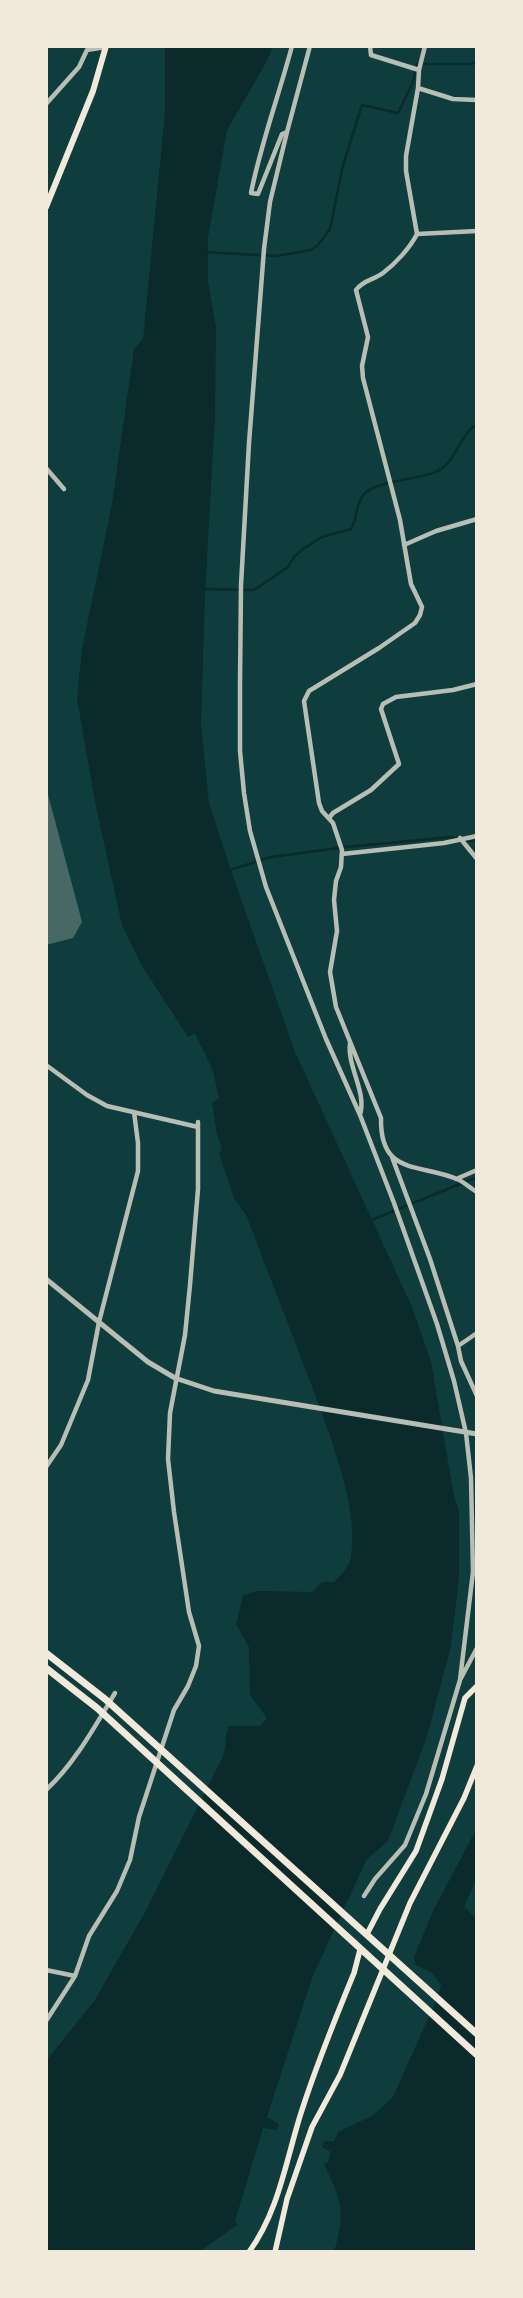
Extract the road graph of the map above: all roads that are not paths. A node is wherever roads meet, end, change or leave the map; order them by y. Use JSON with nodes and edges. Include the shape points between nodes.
{"nodes":[{"id":1,"x":292,"y":46,"type":"edge"},
{"id":2,"x":310,"y":46,"type":"edge"},
{"id":3,"x":370,"y":46,"type":"edge"},
{"id":4,"x":425,"y":46,"type":"edge"},
{"id":5,"x":106,"y":47,"type":"edge"},
{"id":6,"x":418,"y":70,"type":"junction"},
{"id":7,"x":418,"y":88,"type":"junction"},
{"id":8,"x":477,"y":100,"type":"edge"},
{"id":9,"x":46,"y":104,"type":"edge"},
{"id":10,"x":286,"y":132,"type":"junction"},
{"id":11,"x":46,"y":207,"type":"edge"},
{"id":12,"x":477,"y":232,"type":"edge"},
{"id":13,"x":417,"y":234,"type":"junction"},
{"id":14,"x":46,"y":468,"type":"edge"},
{"id":15,"x":64,"y":489,"type":"dead end"},
{"id":16,"x":477,"y":519,"type":"edge"},
{"id":17,"x":404,"y":545,"type":"junction"},
{"id":18,"x":477,"y":684,"type":"edge"},
{"id":19,"x":330,"y":818,"type":"junction"},
{"id":20,"x":477,"y":836,"type":"edge"},
{"id":21,"x":460,"y":838,"type":"junction"},
{"id":22,"x":342,"y":852,"type":"junction"},
{"id":23,"x":477,"y":859,"type":"edge"},
{"id":24,"x":350,"y":1042,"type":"junction"},
{"id":25,"x":46,"y":1065,"type":"edge"},
{"id":26,"x":134,"y":1112,"type":"junction"},
{"id":27,"x":360,"y":1116,"type":"junction"},
{"id":28,"x":391,"y":1157,"type":"junction"},
{"id":29,"x":477,"y":1170,"type":"edge"},
{"id":30,"x":458,"y":1180,"type":"junction"},
{"id":31,"x":477,"y":1192,"type":"edge"},
{"id":32,"x":46,"y":1280,"type":"edge"},
{"id":33,"x":99,"y":1322,"type":"junction"},
{"id":34,"x":477,"y":1333,"type":"edge"},
{"id":35,"x":458,"y":1346,"type":"junction"},
{"id":36,"x":176,"y":1378,"type":"junction"},
{"id":37,"x":475,"y":1387,"type":"edge"},
{"id":38,"x":477,"y":1396,"type":"edge"},
{"id":39,"x":466,"y":1433,"type":"junction"},
{"id":40,"x":477,"y":1434,"type":"edge"},
{"id":41,"x":46,"y":1467,"type":"edge"},
{"id":42,"x":477,"y":1648,"type":"edge"},
{"id":43,"x":46,"y":1653,"type":"edge"},
{"id":44,"x":46,"y":1668,"type":"edge"},
{"id":45,"x":460,"y":1680,"type":"junction"},
{"id":46,"x":477,"y":1686,"type":"edge"},
{"id":47,"x":115,"y":1693,"type":"dead end"},
{"id":48,"x":477,"y":1766,"type":"edge"},
{"id":49,"x":46,"y":1790,"type":"edge"},
{"id":50,"x":364,"y":1896,"type":"dead end"},
{"id":51,"x":367,"y":1934,"type":"junction"},
{"id":52,"x":360,"y":1950,"type":"junction"},
{"id":53,"x":46,"y":1970,"type":"edge"},
{"id":54,"x":75,"y":1976,"type":"junction"},
{"id":55,"x":46,"y":2020,"type":"edge"},
{"id":56,"x":477,"y":2034,"type":"edge"},
{"id":57,"x":477,"y":2055,"type":"edge"},
{"id":58,"x":249,"y":2252,"type":"edge"},
{"id":59,"x":275,"y":2252,"type":"edge"}],
"edges":[{"from":1,"to":10,"type":"street","via":[[250,193],[258,194],[282,134]]},
{"from":2,"to":10,"type":"street"},
{"from":3,"to":6,"type":"street","via":[[371,56]]},
{"from":4,"to":6,"type":"street"},
{"from":5,"to":9,"type":"street","via":[[86,50],[79,67]]},
{"from":5,"to":11,"type":"main road","via":[[93,91]]},
{"from":6,"to":7,"type":"street"},
{"from":7,"to":8,"type":"street","via":[[453,99]]},
{"from":7,"to":13,"type":"street","via":[[406,156]]},
{"from":10,"to":27,"type":"street","via":[[266,230],[249,443],[241,585],[240,751],[250,831],[266,887],[326,1040]]},
{"from":12,"to":13,"type":"street"},
{"from":13,"to":17,"type":"street","via":[[382,274],[360,284],[356,290],[368,337],[362,378]]},
{"from":14,"to":15,"type":"street"},
{"from":16,"to":17,"type":"street"},
{"from":17,"to":19,"type":"street","via":[[411,584],[422,607],[415,623],[309,691],[304,700],[319,803]]},
{"from":18,"to":19,"type":"street","via":[[387,700],[381,709],[399,764],[371,790]]},
{"from":19,"to":22,"type":"street"},
{"from":20,"to":21,"type":"street"},
{"from":21,"to":22,"type":"street","via":[[444,843]]},
{"from":21,"to":23,"type":"street"},
{"from":22,"to":24,"type":"street","via":[[335,891],[337,931],[330,972],[336,1007]]},
{"from":24,"to":27,"type":"street","via":[[349,1052],[362,1108]]},
{"from":24,"to":28,"type":"street","via":[[381,1118],[381,1134]]},
{"from":25,"to":26,"type":"street","via":[[107,1106]]},
{"from":26,"to":33,"type":"street","via":[[138,1171]]},
{"from":26,"to":36,"type":"street","via":[[198,1124],[198,1189],[190,1285]]},
{"from":27,"to":39,"type":"street","via":[[437,1324]]},
{"from":28,"to":30,"type":"street","via":[[406,1165]]},
{"from":28,"to":35,"type":"street"},
{"from":29,"to":30,"type":"street"},
{"from":30,"to":31,"type":"street"},
{"from":32,"to":33,"type":"street"},
{"from":33,"to":36,"type":"street","via":[[148,1362]]},
{"from":33,"to":41,"type":"street","via":[[88,1380],[61,1445]]},
{"from":34,"to":35,"type":"street"},
{"from":35,"to":37,"type":"street","via":[[461,1361]]},
{"from":36,"to":39,"type":"street","via":[[243,1396]]},
{"from":36,"to":54,"type":"street","via":[[168,1458],[189,1612],[199,1646],[196,1666],[171,1718],[139,1817],[130,1860],[117,1891],[89,1936]]},
{"from":37,"to":38,"type":"street"},
{"from":39,"to":40,"type":"street"},
{"from":39,"to":45,"type":"street","via":[[471,1478],[473,1572]]},
{"from":42,"to":45,"type":"street"},
{"from":43,"to":51,"type":"highway","via":[[105,1699]]},
{"from":44,"to":52,"type":"highway","via":[[97,1708]]},
{"from":45,"to":50,"type":"street","via":[[426,1794],[406,1845],[374,1879]]},
{"from":46,"to":51,"type":"main road","via":[[465,1698],[416,1851]]},
{"from":47,"to":49,"type":"street","via":[[86,1740]]},
{"from":48,"to":59,"type":"main road","via":[[410,1903],[340,2075],[312,2127],[290,2191]]},
{"from":51,"to":56,"type":"highway"},
{"from":52,"to":57,"type":"highway"},
{"from":52,"to":58,"type":"main road","via":[[301,2112],[274,2204],[264,2230]]},
{"from":53,"to":54,"type":"street"},
{"from":54,"to":55,"type":"street"}]}
